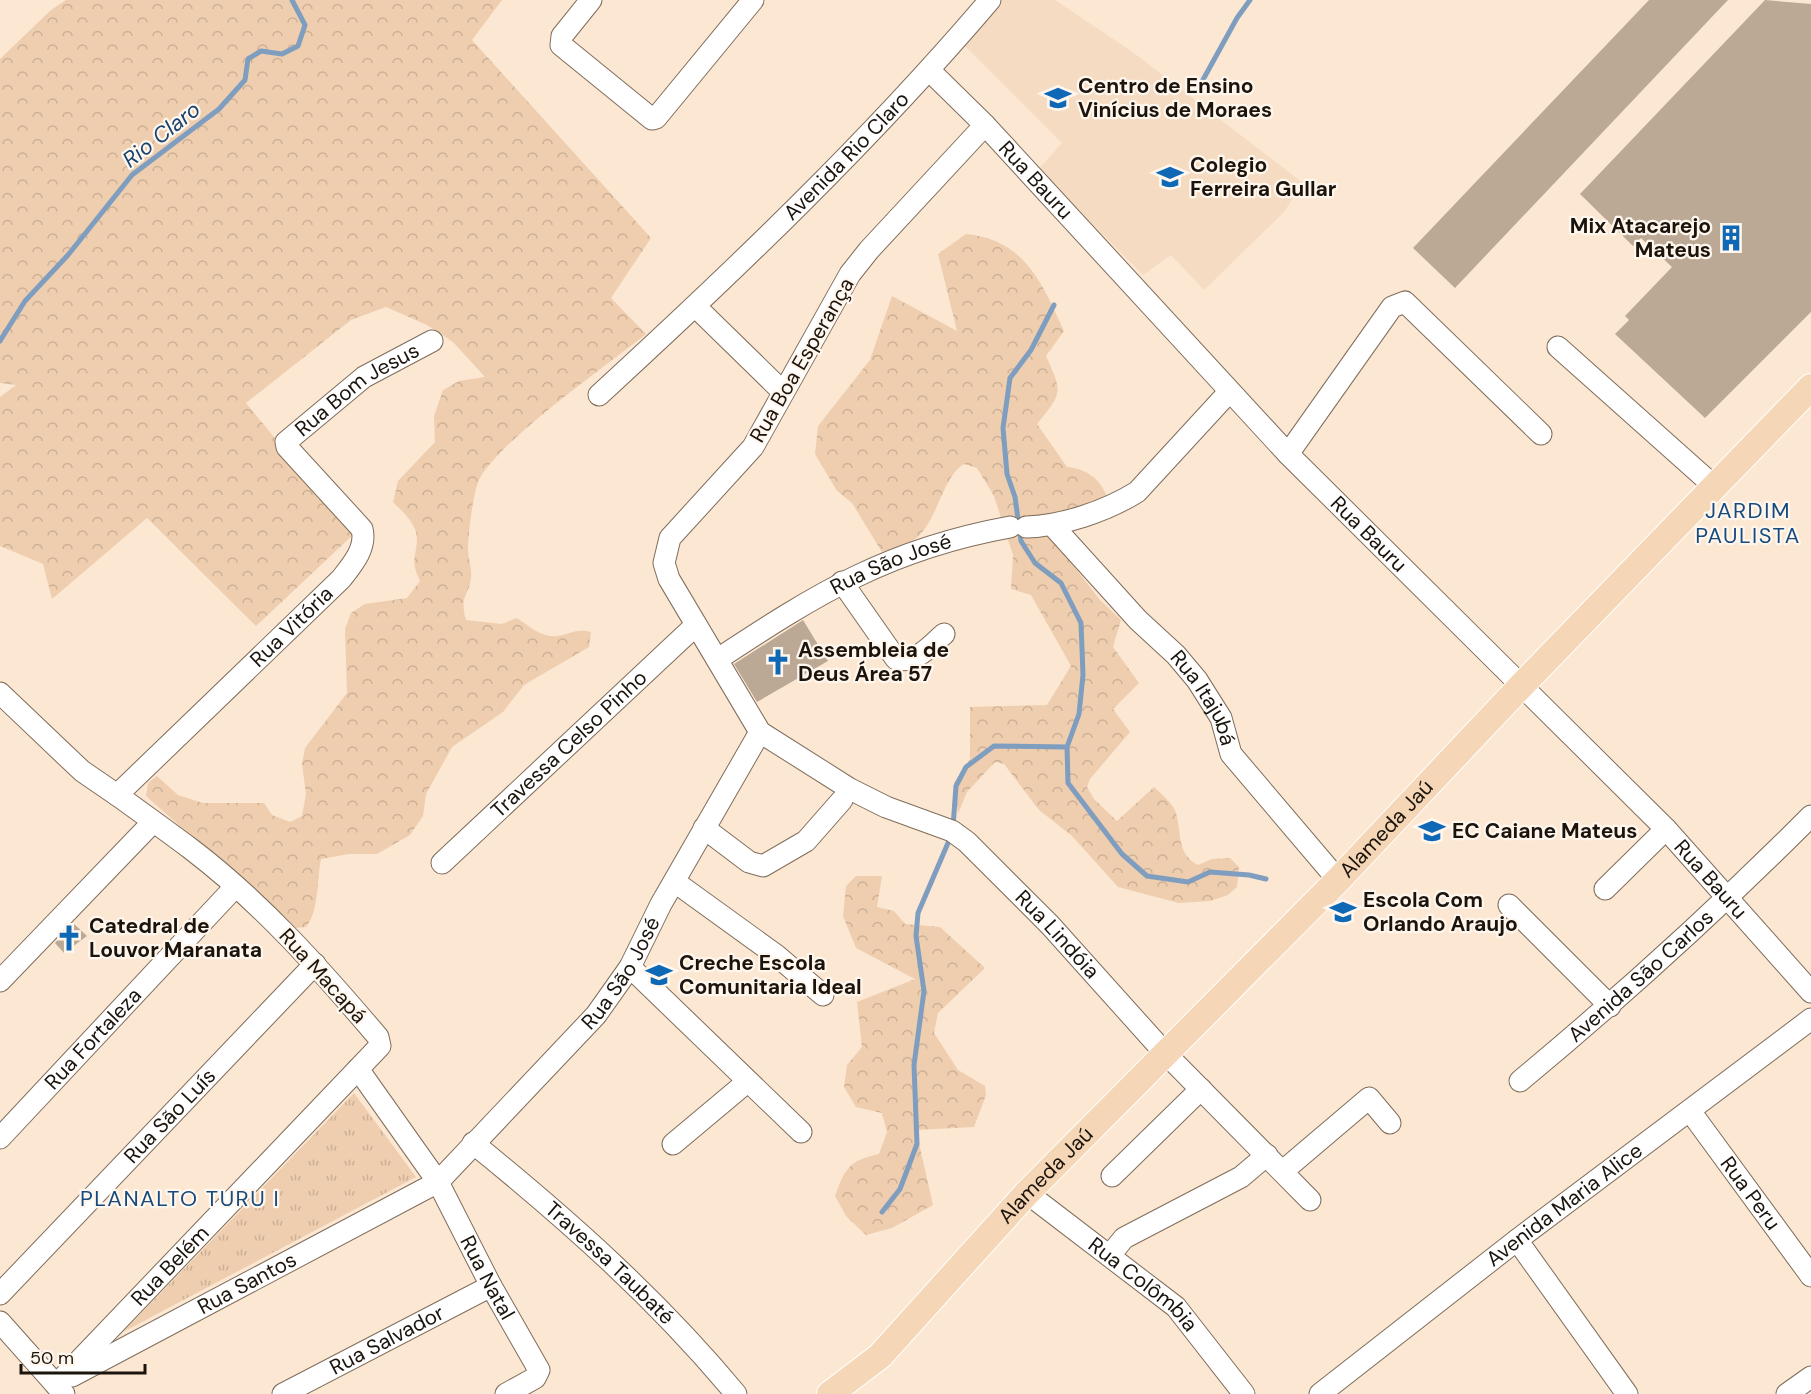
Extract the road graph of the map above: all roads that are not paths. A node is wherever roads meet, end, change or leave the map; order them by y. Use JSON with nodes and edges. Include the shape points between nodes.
{"nodes":[{"id":1,"x":591,"y":0,"type":"edge"},
{"id":2,"x":753,"y":0,"type":"edge"},
{"id":3,"x":990,"y":0,"type":"edge"},
{"id":4,"x":930,"y":71,"type":"junction"},
{"id":5,"x":984,"y":124,"type":"junction"},
{"id":6,"x":696,"y":307,"type":"junction"},
{"id":7,"x":432,"y":341,"type":"dead end"},
{"id":8,"x":1558,"y":347,"type":"dead end"},
{"id":9,"x":1811,"y":387,"type":"edge"},
{"id":10,"x":783,"y":392,"type":"junction"},
{"id":11,"x":1229,"y":392,"type":"junction"},
{"id":12,"x":599,"y":395,"type":"dead end"},
{"id":13,"x":1540,"y":434,"type":"dead end"},
{"id":14,"x":286,"y":442,"type":"joint"},
{"id":15,"x":1288,"y":454,"type":"junction"},
{"id":16,"x":1715,"y":487,"type":"junction"},
{"id":17,"x":1053,"y":526,"type":"junction"},
{"id":18,"x":842,"y":582,"type":"junction"},
{"id":19,"x":696,"y":625,"type":"junction"},
{"id":20,"x":944,"y":634,"type":"dead end"},
{"id":21,"x":718,"y":659,"type":"junction"},
{"id":22,"x":1521,"y":686,"type":"junction"},
{"id":23,"x":0,"y":693,"type":"edge"},
{"id":24,"x":760,"y":732,"type":"junction"},
{"id":25,"x":117,"y":795,"type":"junction"},
{"id":26,"x":842,"y":800,"type":"dead end"},
{"id":27,"x":1811,"y":816,"type":"edge"},
{"id":28,"x":153,"y":822,"type":"junction"},
{"id":29,"x":705,"y":828,"type":"junction"},
{"id":30,"x":1666,"y":829,"type":"junction"},
{"id":31,"x":442,"y":863,"type":"dead end"},
{"id":32,"x":1338,"y":880,"type":"junction"},
{"id":33,"x":675,"y":882,"type":"junction"},
{"id":34,"x":235,"y":887,"type":"junction"},
{"id":35,"x":1605,"y":889,"type":"dead end"},
{"id":36,"x":1730,"y":897,"type":"junction"},
{"id":37,"x":1509,"y":905,"type":"dead end"},
{"id":38,"x":315,"y":964,"type":"junction"},
{"id":39,"x":630,"y":967,"type":"junction"},
{"id":40,"x":0,"y":981,"type":"edge"},
{"id":41,"x":1811,"y":992,"type":"edge"},
{"id":42,"x":823,"y":995,"type":"dead end"},
{"id":43,"x":1610,"y":1006,"type":"junction"},
{"id":44,"x":1811,"y":1019,"type":"edge"},
{"id":45,"x":380,"y":1042,"type":"joint"},
{"id":46,"x":1164,"y":1052,"type":"junction"},
{"id":47,"x":358,"y":1069,"type":"junction"},
{"id":48,"x":1520,"y":1081,"type":"dead end"},
{"id":49,"x":747,"y":1082,"type":"junction"},
{"id":50,"x":1201,"y":1089,"type":"junction"},
{"id":51,"x":1690,"y":1111,"type":"junction"},
{"id":52,"x":1390,"y":1123,"type":"dead end"},
{"id":53,"x":801,"y":1132,"type":"dead end"},
{"id":54,"x":0,"y":1138,"type":"edge"},
{"id":55,"x":473,"y":1143,"type":"junction"},
{"id":56,"x":673,"y":1144,"type":"dead end"},
{"id":57,"x":1267,"y":1155,"type":"junction"},
{"id":58,"x":1283,"y":1171,"type":"junction"},
{"id":59,"x":1112,"y":1176,"type":"dead end"},
{"id":60,"x":438,"y":1182,"type":"junction"},
{"id":61,"x":1028,"y":1193,"type":"junction"},
{"id":62,"x":1310,"y":1200,"type":"dead end"},
{"id":63,"x":1517,"y":1240,"type":"junction"},
{"id":64,"x":1110,"y":1255,"type":"junction"},
{"id":65,"x":1811,"y":1276,"type":"edge"},
{"id":66,"x":491,"y":1286,"type":"junction"},
{"id":67,"x":0,"y":1294,"type":"edge"},
{"id":68,"x":0,"y":1322,"type":"edge"},
{"id":69,"x":1811,"y":1377,"type":"edge"},
{"id":70,"x":60,"y":1390,"type":"edge"},
{"id":71,"x":283,"y":1394,"type":"edge"},
{"id":72,"x":506,"y":1394,"type":"edge"},
{"id":73,"x":736,"y":1394,"type":"edge"},
{"id":74,"x":830,"y":1394,"type":"edge"},
{"id":75,"x":1244,"y":1394,"type":"edge"},
{"id":76,"x":1320,"y":1394,"type":"edge"},
{"id":77,"x":1627,"y":1394,"type":"edge"},
{"id":78,"x":1787,"y":1394,"type":"edge"}],
"edges":[{"from":1,"to":2,"type":"street","via":[[562,36],[561,45],[652,119]]},
{"from":3,"to":4,"type":"street","name":"Avenida Rio Claro"},
{"from":4,"to":5,"type":"street","name":"Rua Bauru"},
{"from":4,"to":6,"type":"street","name":"Avenida Rio Claro"},
{"from":5,"to":10,"type":"street","name":"Rua Boa Esperança","via":[[860,261]]},
{"from":5,"to":11,"type":"street","name":"Rua Bauru"},
{"from":6,"to":10,"type":"street"},
{"from":6,"to":12,"type":"street","name":"Avenida Rio Claro"},
{"from":7,"to":14,"type":"street","name":"Rua Bom Jesus","via":[[364,377]]},
{"from":8,"to":16,"type":"street"},
{"from":9,"to":16,"type":"main road","name":"Alameda Jaú"},
{"from":10,"to":19,"type":"street","name":"Rua Boa Esperança","via":[[753,447],[670,538],[664,563]]},
{"from":11,"to":15,"type":"street","name":"Rua Bauru"},
{"from":11,"to":17,"type":"street","name":"Rua São José","via":[[1137,492]]},
{"from":13,"to":15,"type":"street","via":[[1405,302],[1400,302],[1392,307]]},
{"from":14,"to":25,"type":"street","name":"Rua Vitória","via":[[362,529],[365,540],[361,550],[341,579]]},
{"from":15,"to":22,"type":"street","name":"Rua Bauru"},
{"from":16,"to":22,"type":"main road","name":"Alameda Jaú"},
{"from":17,"to":18,"type":"street","name":"Rua São José","via":[[1018,527],[927,546]]},
{"from":17,"to":32,"type":"street","name":"Rua Itajubá","via":[[1197,680],[1221,718],[1232,754]]},
{"from":18,"to":20,"type":"street","via":[[896,659],[914,659]]},
{"from":18,"to":21,"type":"street","name":"Rua São José"},
{"from":19,"to":21,"type":"street","name":"Rua Boa Esperança"},
{"from":19,"to":31,"type":"street","name":"Travessa Celso Pinho"},
{"from":21,"to":24,"type":"street","name":"Rua Boa Esperança"},
{"from":22,"to":30,"type":"street","name":"Rua Bauru"},
{"from":22,"to":32,"type":"main road","name":"Alameda Jaú"},
{"from":23,"to":25,"type":"street","via":[[82,771]]},
{"from":24,"to":29,"type":"street","name":"Rua São José"},
{"from":24,"to":46,"type":"street","name":"Rua Lindóia","via":[[850,789],[952,831],[967,842],[1050,925]]},
{"from":25,"to":28,"type":"street"},
{"from":26,"to":29,"type":"street","via":[[806,841],[763,866],[749,862]]},
{"from":27,"to":36,"type":"street","name":"Avenida São Carlos"},
{"from":28,"to":34,"type":"street"},
{"from":28,"to":40,"type":"street"},
{"from":29,"to":33,"type":"street","name":"Rua São José"},
{"from":30,"to":35,"type":"street"},
{"from":30,"to":36,"type":"street","name":"Rua Bauru"},
{"from":32,"to":46,"type":"main road","name":"Alameda Jaú"},
{"from":33,"to":39,"type":"street","name":"Rua São José"},
{"from":33,"to":42,"type":"street"},
{"from":34,"to":38,"type":"street","name":"Rua Macapá"},
{"from":34,"to":54,"type":"street","name":"Rua Fortaleza"},
{"from":36,"to":41,"type":"street","name":"Rua Bauru"},
{"from":36,"to":43,"type":"street","name":"Avenida São Carlos"},
{"from":37,"to":43,"type":"street"},
{"from":38,"to":45,"type":"street","name":"Rua Macapá"},
{"from":38,"to":67,"type":"street","name":"Rua São Luís"},
{"from":39,"to":49,"type":"street"},
{"from":39,"to":55,"type":"street","name":"Rua São José","via":[[573,1041]]},
{"from":43,"to":48,"type":"street","name":"Avenida São Carlos"},
{"from":44,"to":51,"type":"street","name":"Avenida Maria Alice"},
{"from":45,"to":47,"type":"street","name":"Rua Belém"},
{"from":46,"to":50,"type":"street","name":"Rua Lindóia"},
{"from":46,"to":61,"type":"main road","name":"Alameda Jaú"},
{"from":47,"to":60,"type":"street"},
{"from":47,"to":70,"type":"street","name":"Rua Belém"},
{"from":49,"to":53,"type":"street"},
{"from":49,"to":56,"type":"street"},
{"from":50,"to":57,"type":"street","name":"Rua Lindóia"},
{"from":50,"to":59,"type":"street"},
{"from":51,"to":63,"type":"street","name":"Avenida Maria Alice"},
{"from":51,"to":65,"type":"street","name":"Rua Peru"},
{"from":52,"to":58,"type":"street","via":[[1368,1099]]},
{"from":55,"to":60,"type":"street","name":"Rua São José"},
{"from":55,"to":73,"type":"street","name":"Travessa Taubaté","via":[[614,1262]]},
{"from":57,"to":58,"type":"street","name":"Rua Lindóia"},
{"from":57,"to":64,"type":"street","via":[[1241,1177],[1124,1238]]},
{"from":58,"to":62,"type":"street","name":"Rua Lindóia"},
{"from":60,"to":66,"type":"street","name":"Rua Natal"},
{"from":60,"to":70,"type":"street","name":"Rua Santos"},
{"from":61,"to":64,"type":"street","name":"Rua Colômbia"},
{"from":61,"to":74,"type":"main road","name":"Alameda Jaú","via":[[880,1356]]},
{"from":63,"to":76,"type":"street","name":"Avenida Maria Alice"},
{"from":63,"to":77,"type":"street"},
{"from":64,"to":75,"type":"street","name":"Rua Colômbia","via":[[1176,1307]]},
{"from":66,"to":71,"type":"street","name":"Rua Salvador"},
{"from":66,"to":72,"type":"street","name":"Rua Natal","via":[[539,1373]]},
{"from":68,"to":70,"type":"street"},
{"from":69,"to":78,"type":"street"}]}
